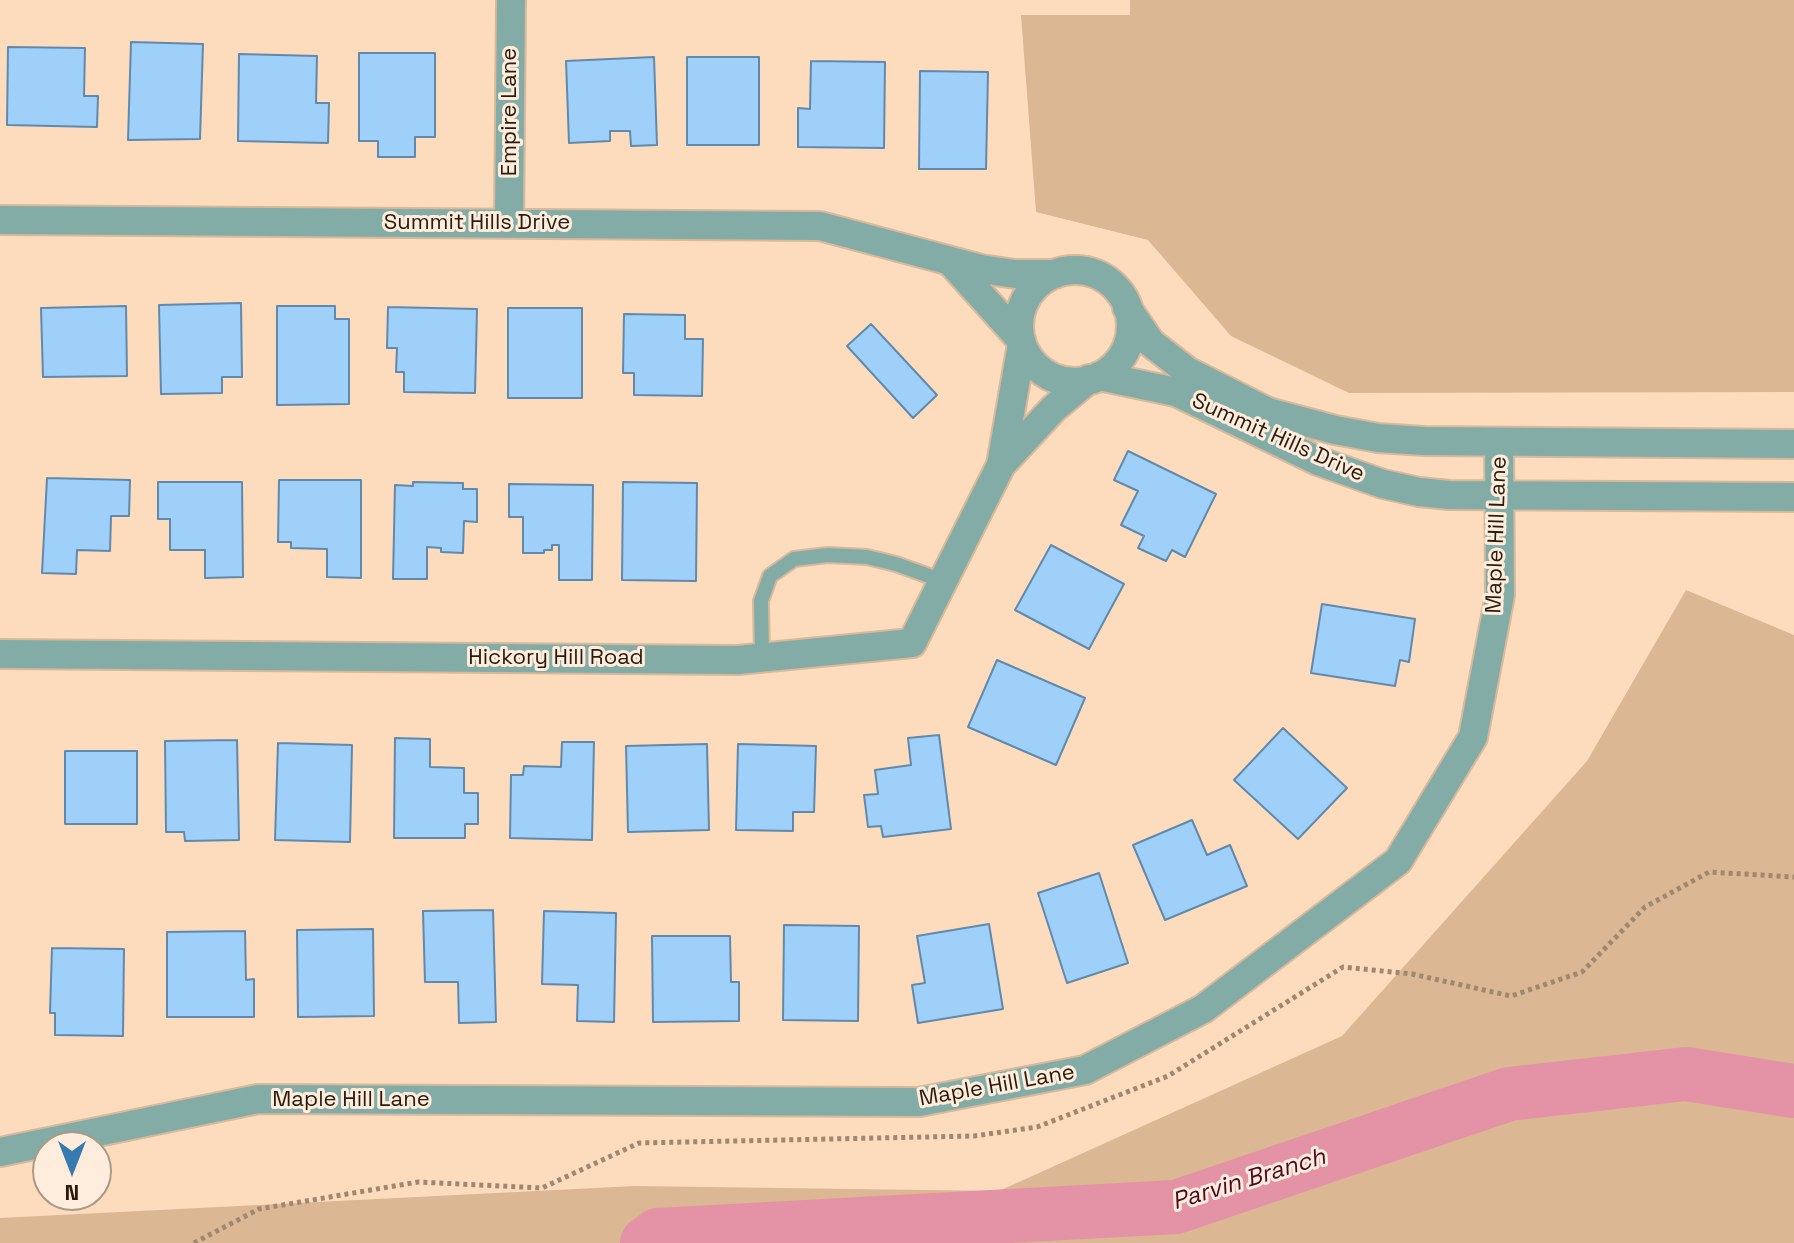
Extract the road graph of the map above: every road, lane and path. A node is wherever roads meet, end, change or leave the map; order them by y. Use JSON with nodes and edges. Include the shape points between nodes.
{"nodes":[{"id":1,"x":511,"y":0,"type":"edge"},
{"id":2,"x":0,"y":220,"type":"edge"},
{"id":3,"x":509,"y":223,"type":"junction"},
{"id":4,"x":950,"y":261,"type":"junction"},
{"id":5,"x":1055,"y":274,"type":"junction"},
{"id":6,"x":1127,"y":308,"type":"junction"},
{"id":7,"x":1022,"y":342,"type":"junction"},
{"id":8,"x":1094,"y":377,"type":"junction"},
{"id":9,"x":1499,"y":443,"type":"junction"},
{"id":10,"x":1794,"y":444,"type":"edge"},
{"id":11,"x":1001,"y":465,"type":"junction"},
{"id":12,"x":1500,"y":496,"type":"junction"},
{"id":13,"x":1794,"y":497,"type":"edge"},
{"id":14,"x":943,"y":581,"type":"junction"},
{"id":15,"x":0,"y":654,"type":"edge"},
{"id":16,"x":762,"y":657,"type":"junction"},
{"id":17,"x":0,"y":1152,"type":"edge"}],
"edges":[{"from":1,"to":3,"type":"street","name":"Empire Lane"},
{"from":2,"to":3,"type":"street","name":"Summit Hills Drive"},
{"from":3,"to":4,"type":"street","name":"Summit Hills Drive","via":[[820,226]]},
{"from":4,"to":5,"type":"street","name":"Summit Hills Drive","via":[[1015,274]]},
{"from":4,"to":7,"type":"street"},
{"from":5,"to":6,"type":"street","via":[[1078,270],[1101,276],[1116,288]]},
{"from":5,"to":7,"type":"street","via":[[1026,298],[1020,317]]},
{"from":6,"to":8,"type":"street","via":[[1127,345],[1114,365]]},
{"from":6,"to":9,"type":"street","name":"Summit Hills Drive","via":[[1170,360],[1268,412],[1378,438]]},
{"from":7,"to":8,"type":"street","via":[[1037,367],[1050,376],[1072,381]]},
{"from":7,"to":11,"type":"street","name":"Hickory Hill Road"},
{"from":8,"to":11,"type":"street","name":"Hickory Hill Road","via":[[1053,409]]},
{"from":8,"to":12,"type":"street","name":"Summit Hills Drive","via":[[1176,392],[1318,461],[1383,484],[1449,495]]},
{"from":9,"to":10,"type":"street","name":"Summit Hills Drive"},
{"from":9,"to":12,"type":"street","name":"Maple Hill Lane"},
{"from":11,"to":14,"type":"street","name":"Hickory Hill Road"},
{"from":12,"to":13,"type":"street","name":"Summit Hills Drive"},
{"from":12,"to":17,"type":"street","name":"Maple Hill Lane","via":[[1500,595],[1473,737],[1398,861],[1203,1009],[1085,1070],[919,1102],[258,1099]]},
{"from":14,"to":16,"type":"street","name":"Hickory Hill Road","via":[[912,643]]},
{"from":14,"to":16,"type":"lane","via":[[867,557],[794,559],[770,576],[761,601]]},
{"from":15,"to":16,"type":"street","name":"Hickory Hill Road"}]}
